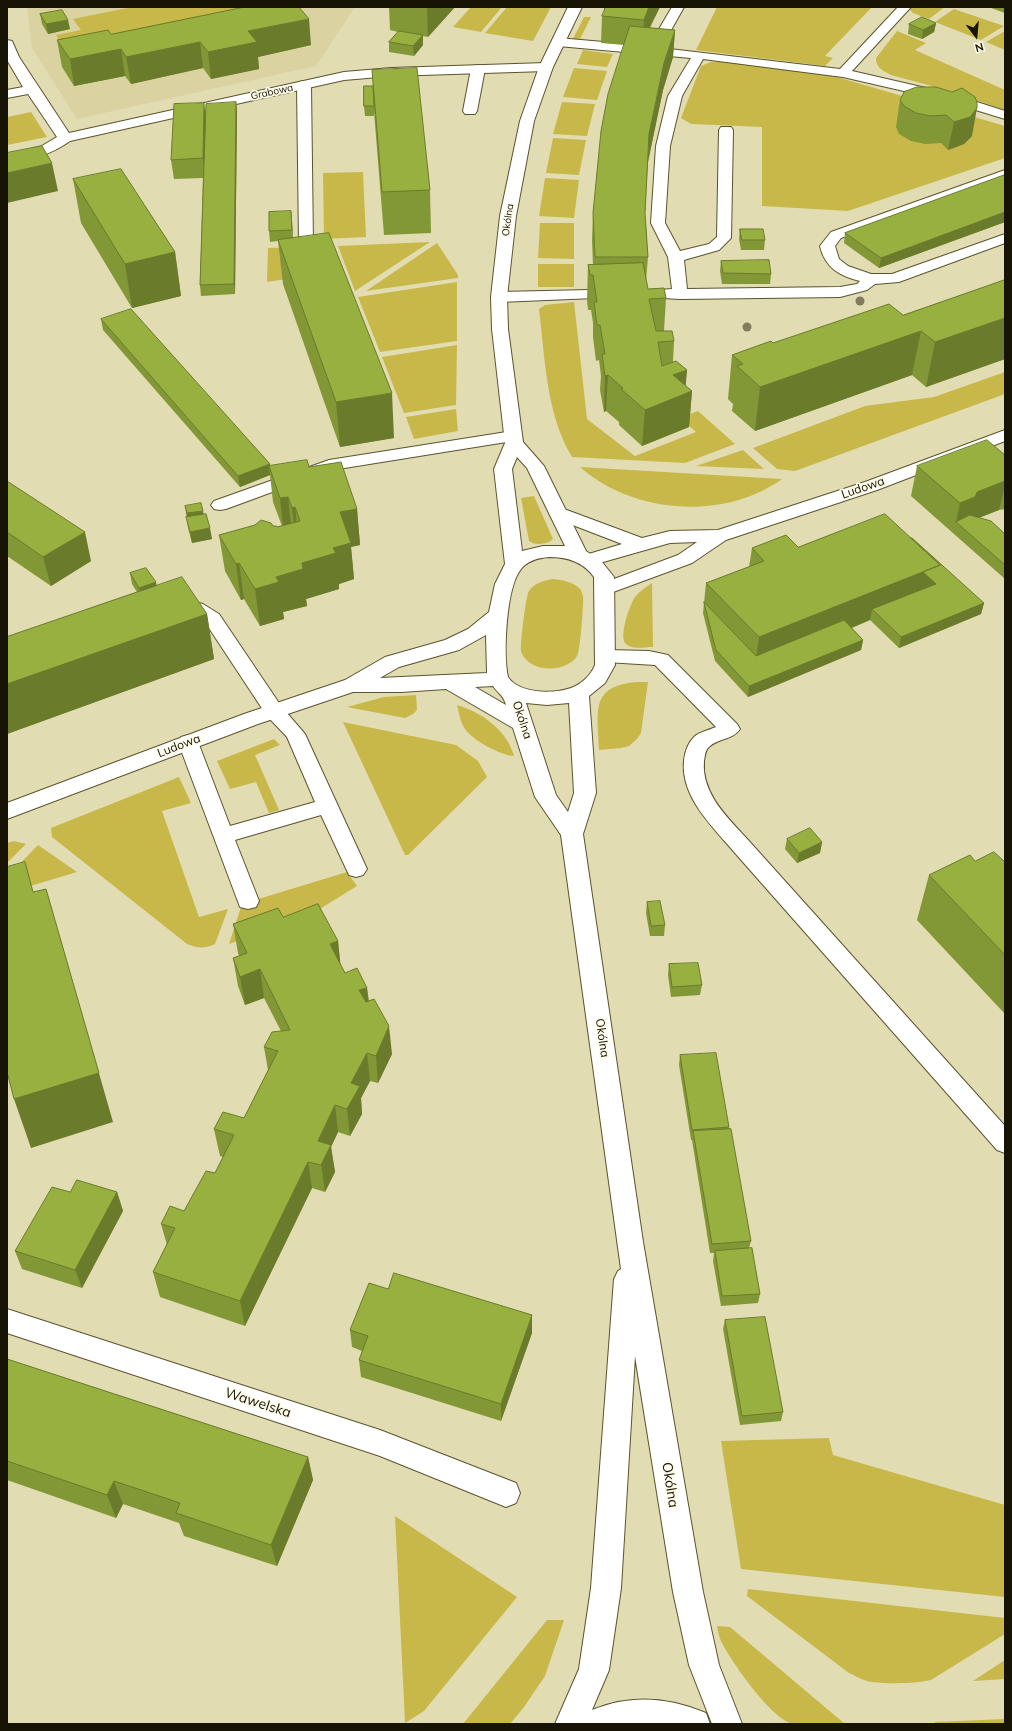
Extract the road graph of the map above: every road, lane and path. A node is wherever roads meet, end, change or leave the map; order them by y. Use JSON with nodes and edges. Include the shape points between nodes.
{"nodes":[{"id":1,"x":576,"y":7,"type":"edge"},
{"id":2,"x":678,"y":7,"type":"edge"},
{"id":3,"x":905,"y":7,"type":"edge"},
{"id":4,"x":558,"y":42,"type":"junction"},
{"id":5,"x":7,"y":44,"type":"edge"},
{"id":6,"x":653,"y":51,"type":"junction"},
{"id":7,"x":698,"y":55,"type":"junction"},
{"id":8,"x":546,"y":67,"type":"junction"},
{"id":9,"x":478,"y":69,"type":"junction"},
{"id":10,"x":843,"y":73,"type":"junction"},
{"id":11,"x":304,"y":85,"type":"junction"},
{"id":12,"x":32,"y":89,"type":"junction"},
{"id":13,"x":7,"y":94,"type":"edge"},
{"id":14,"x":470,"y":111,"type":"dead end"},
{"id":15,"x":1005,"y":115,"type":"edge"},
{"id":16,"x":726,"y":130,"type":"dead end"},
{"id":17,"x":65,"y":138,"type":"junction"},
{"id":18,"x":7,"y":160,"type":"edge"},
{"id":19,"x":1005,"y":174,"type":"edge"},
{"id":20,"x":1005,"y":238,"type":"edge"},
{"id":21,"x":306,"y":245,"type":"edge"},
{"id":22,"x":676,"y":257,"type":"junction"},
{"id":23,"x":871,"y":279,"type":"junction"},
{"id":24,"x":651,"y":294,"type":"edge"},
{"id":25,"x":680,"y":294,"type":"junction"},
{"id":26,"x":590,"y":295,"type":"dead end"},
{"id":27,"x":499,"y":297,"type":"junction"},
{"id":28,"x":1005,"y":435,"type":"edge"},
{"id":29,"x":513,"y":439,"type":"junction"},
{"id":30,"x":220,"y":505,"type":"dead end"},
{"id":31,"x":558,"y":513,"type":"junction"},
{"id":32,"x":719,"y":536,"type":"junction"},
{"id":33,"x":641,"y":544,"type":"junction"},
{"id":34,"x":583,"y":557,"type":"junction"},
{"id":35,"x":514,"y":564,"type":"junction"},
{"id":36,"x":605,"y":589,"type":"junction"},
{"id":37,"x":158,"y":607,"type":"edge"},
{"id":38,"x":499,"y":614,"type":"junction"},
{"id":39,"x":606,"y":656,"type":"junction"},
{"id":40,"x":448,"y":681,"type":"junction"},
{"id":41,"x":352,"y":685,"type":"junction"},
{"id":42,"x":505,"y":685,"type":"junction"},
{"id":43,"x":579,"y":693,"type":"junction"},
{"id":44,"x":274,"y":711,"type":"junction"},
{"id":45,"x":523,"y":724,"type":"junction"},
{"id":46,"x":188,"y":742,"type":"junction"},
{"id":47,"x":327,"y":806,"type":"junction"},
{"id":48,"x":7,"y":811,"type":"edge"},
{"id":49,"x":572,"y":834,"type":"junction"},
{"id":50,"x":223,"y":836,"type":"junction"},
{"id":51,"x":356,"y":869,"type":"dead end"},
{"id":52,"x":248,"y":901,"type":"dead end"},
{"id":53,"x":1005,"y":1143,"type":"edge"},
{"id":54,"x":630,"y":1242,"type":"junction"},
{"id":55,"x":7,"y":1320,"type":"edge"},
{"id":56,"x":506,"y":1493,"type":"dead end"},
{"id":57,"x":570,"y":1724,"type":"edge"},
{"id":58,"x":595,"y":1724,"type":"edge"},
{"id":59,"x":695,"y":1724,"type":"edge"},
{"id":60,"x":727,"y":1724,"type":"edge"}],
"edges":[{"from":1,"to":4,"type":"street","name":"Okólna"},
{"from":2,"to":6,"type":"lane"},
{"from":3,"to":10,"type":"lane"},
{"from":4,"to":6,"type":"lane"},
{"from":4,"to":8,"type":"street","name":"Okólna"},
{"from":5,"to":12,"type":"street"},
{"from":6,"to":7,"type":"lane"},
{"from":7,"to":10,"type":"lane"},
{"from":7,"to":22,"type":"lane","via":[[675,96],[663,146],[658,223]]},
{"from":8,"to":9,"type":"street","name":"Grabowa"},
{"from":8,"to":27,"type":"street","name":"Okólna","via":[[526,120],[508,216]]},
{"from":9,"to":11,"type":"street","name":"Grabowa","via":[[356,75]]},
{"from":9,"to":14,"type":"lane"},
{"from":10,"to":15,"type":"lane","via":[[947,97]]},
{"from":11,"to":17,"type":"street","name":"Grabowa"},
{"from":11,"to":21,"type":"lane"},
{"from":12,"to":13,"type":"street"},
{"from":12,"to":17,"type":"street"},
{"from":16,"to":22,"type":"lane","via":[[724,238],[714,247]]},
{"from":17,"to":18,"type":"street","name":"Grabowa","via":[[56,146]]},
{"from":19,"to":23,"type":"lane","via":[[836,235],[827,246],[828,256],[839,268]]},
{"from":20,"to":23,"type":"lane","via":[[894,279]]},
{"from":22,"to":25,"type":"lane"},
{"from":23,"to":25,"type":"lane","via":[[862,287],[840,292]]},
{"from":24,"to":25,"type":"lane"},
{"from":26,"to":27,"type":"lane"},
{"from":27,"to":29,"type":"street","name":"Okólna","via":[[500,329]]},
{"from":28,"to":32,"type":"street","name":"Ludowa","via":[[871,486]]},
{"from":29,"to":30,"type":"lane","via":[[329,465]]},
{"from":29,"to":31,"type":"street","via":[[535,466]]},
{"from":29,"to":35,"type":"street","name":"Okólna","via":[[503,469]]},
{"from":31,"to":33,"type":"street"},
{"from":31,"to":34,"type":"street"},
{"from":32,"to":33,"type":"street","name":"Ludowa","via":[[670,537]]},
{"from":32,"to":36,"type":"street","name":"Ludowa","via":[[685,559]]},
{"from":33,"to":34,"type":"street","name":"Ludowa"},
{"from":34,"to":35,"type":"street","via":[[561,551],[538,552]]},
{"from":34,"to":36,"type":"street","via":[[600,570],[604,577]]},
{"from":35,"to":38,"type":"street","via":[[506,579]]},
{"from":36,"to":39,"type":"street"},
{"from":37,"to":44,"type":"lane","via":[[173,604],[204,610],[212,618]]},
{"from":38,"to":41,"type":"street","name":"Ludowa","via":[[475,634],[452,645],[392,662]]},
{"from":38,"to":42,"type":"street","via":[[494,657]]},
{"from":39,"to":43,"type":"street","via":[[601,674],[591,686]]},
{"from":39,"to":53,"type":"lane","via":[[649,657],[661,660],[730,729],[700,742],[697,749],[693,763],[695,783],[704,799],[742,847]]},
{"from":40,"to":41,"type":"street","name":"Ludowa","via":[[401,685]]},
{"from":40,"to":42,"type":"street","name":"Ludowa"},
{"from":40,"to":45,"type":"street"},
{"from":41,"to":44,"type":"street","name":"Ludowa"},
{"from":42,"to":43,"type":"street","via":[[538,698],[553,699]]},
{"from":42,"to":45,"type":"street","name":"Okólna"},
{"from":43,"to":49,"type":"street","name":"Okólna","via":[[585,793]]},
{"from":44,"to":46,"type":"street","name":"Ludowa"},
{"from":44,"to":47,"type":"lane","via":[[295,734]]},
{"from":45,"to":49,"type":"street","name":"Okólna","via":[[546,797]]},
{"from":46,"to":48,"type":"street","name":"Ludowa"},
{"from":46,"to":50,"type":"lane"},
{"from":47,"to":50,"type":"lane"},
{"from":47,"to":51,"type":"lane"},
{"from":49,"to":54,"type":"street","name":"Okólna"},
{"from":50,"to":52,"type":"lane"},
{"from":54,"to":57,"type":"street","name":"Okólna","via":[[606,1588],[594,1670]]},
{"from":54,"to":60,"type":"street","name":"Okólna","via":[[688,1592],[704,1665]]},
{"from":55,"to":56,"type":"street","name":"Wawelska","via":[[380,1443]]},
{"from":58,"to":59,"type":"street","via":[[633,1714],[668,1716]]}]}
